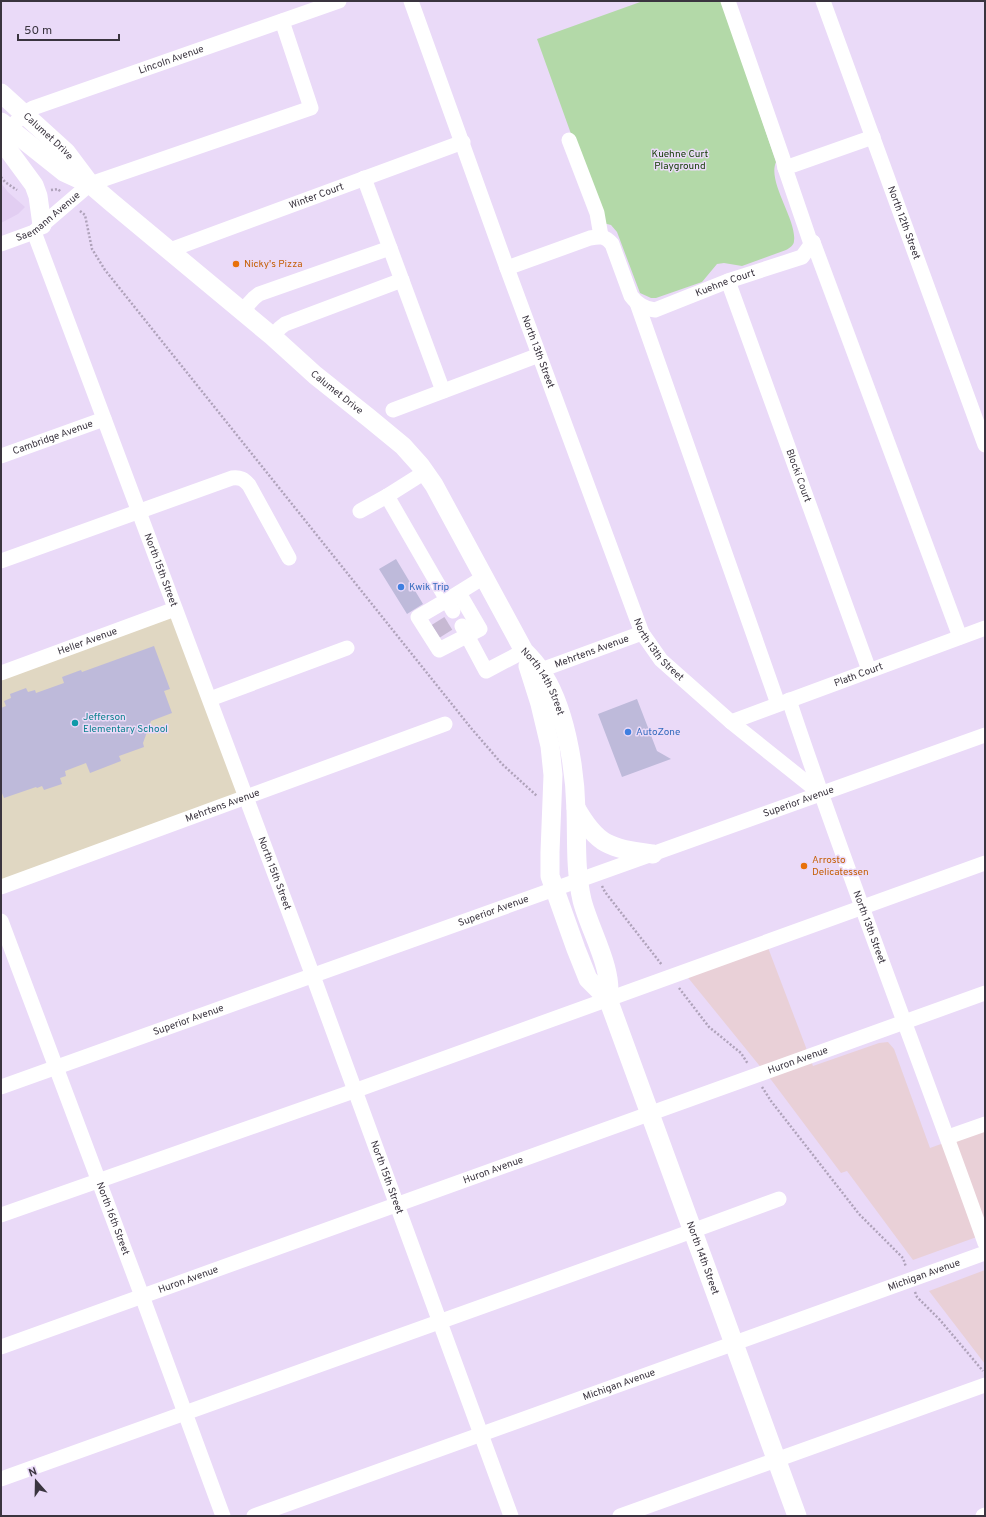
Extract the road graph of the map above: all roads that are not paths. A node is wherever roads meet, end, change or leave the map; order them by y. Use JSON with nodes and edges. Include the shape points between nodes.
{"nodes":[{"id":1,"x":339,"y":1,"type":"edge"},
{"id":2,"x":411,"y":1,"type":"edge"},
{"id":3,"x":728,"y":1,"type":"edge"},
{"id":4,"x":823,"y":1,"type":"edge"},
{"id":5,"x":282,"y":21,"type":"junction"},
{"id":6,"x":1,"y":93,"type":"edge"},
{"id":7,"x":24,"y":113,"type":"junction"},
{"id":8,"x":4,"y":130,"type":"edge"},
{"id":9,"x":873,"y":138,"type":"junction"},
{"id":10,"x":569,"y":140,"type":"dead end"},
{"id":11,"x":463,"y":142,"type":"junction"},
{"id":12,"x":785,"y":168,"type":"junction"},
{"id":13,"x":364,"y":178,"type":"junction"},
{"id":14,"x":90,"y":184,"type":"junction"},
{"id":15,"x":38,"y":229,"type":"junction"},
{"id":16,"x":601,"y":236,"type":"junction"},
{"id":17,"x":813,"y":242,"type":"junction"},
{"id":18,"x":1,"y":244,"type":"edge"},
{"id":19,"x":390,"y":248,"type":"junction"},
{"id":20,"x":170,"y":250,"type":"junction"},
{"id":21,"x":507,"y":268,"type":"junction"},
{"id":22,"x":402,"y":280,"type":"junction"},
{"id":23,"x":728,"y":281,"type":"junction"},
{"id":24,"x":637,"y":303,"type":"junction"},
{"id":25,"x":242,"y":311,"type":"junction"},
{"id":26,"x":272,"y":336,"type":"junction"},
{"id":27,"x":539,"y":355,"type":"junction"},
{"id":28,"x":443,"y":391,"type":"junction"},
{"id":29,"x":393,"y":410,"type":"dead end"},
{"id":30,"x":104,"y":419,"type":"junction"},
{"id":31,"x":985,"y":445,"type":"edge"},
{"id":32,"x":1,"y":456,"type":"edge"},
{"id":33,"x":425,"y":472,"type":"junction"},
{"id":34,"x":387,"y":496,"type":"junction"},
{"id":35,"x":138,"y":512,"type":"junction"},
{"id":36,"x":360,"y":512,"type":"dead end"},
{"id":37,"x":289,"y":558,"type":"dead end"},
{"id":38,"x":1,"y":562,"type":"edge"},
{"id":39,"x":484,"y":577,"type":"junction"},
{"id":40,"x":453,"y":601,"type":"junction"},
{"id":41,"x":175,"y":609,"type":"junction"},
{"id":42,"x":985,"y":628,"type":"edge"},
{"id":43,"x":465,"y":630,"type":"junction"},
{"id":44,"x":642,"y":633,"type":"junction"},
{"id":45,"x":960,"y":637,"type":"junction"},
{"id":46,"x":347,"y":648,"type":"dead end"},
{"id":47,"x":524,"y":651,"type":"junction"},
{"id":48,"x":541,"y":670,"type":"junction"},
{"id":49,"x":869,"y":670,"type":"junction"},
{"id":50,"x":1,"y":673,"type":"edge"},
{"id":51,"x":210,"y":699,"type":"junction"},
{"id":52,"x":784,"y":702,"type":"junction"},
{"id":53,"x":731,"y":722,"type":"junction"},
{"id":54,"x":445,"y":724,"type":"dead end"},
{"id":55,"x":985,"y":735,"type":"edge"},
{"id":56,"x":821,"y":794,"type":"junction"},
{"id":57,"x":246,"y":797,"type":"junction"},
{"id":58,"x":576,"y":808,"type":"junction"},
{"id":59,"x":653,"y":854,"type":"junction"},
{"id":60,"x":985,"y":862,"type":"edge"},
{"id":61,"x":578,"y":880,"type":"junction"},
{"id":62,"x":1,"y":887,"type":"edge"},
{"id":63,"x":555,"y":889,"type":"junction"},
{"id":64,"x":862,"y":907,"type":"junction"},
{"id":65,"x":1,"y":921,"type":"edge"},
{"id":66,"x":312,"y":976,"type":"junction"},
{"id":67,"x":985,"y":993,"type":"edge"},
{"id":68,"x":608,"y":999,"type":"junction"},
{"id":69,"x":904,"y":1023,"type":"junction"},
{"id":70,"x":55,"y":1067,"type":"junction"},
{"id":71,"x":1,"y":1087,"type":"edge"},
{"id":72,"x":354,"y":1091,"type":"junction"},
{"id":73,"x":650,"y":1114,"type":"junction"},
{"id":74,"x":985,"y":1124,"type":"edge"},
{"id":75,"x":948,"y":1137,"type":"junction"},
{"id":76,"x":98,"y":1180,"type":"junction"},
{"id":77,"x":779,"y":1198,"type":"dead end"},
{"id":78,"x":396,"y":1205,"type":"junction"},
{"id":79,"x":1,"y":1215,"type":"edge"},
{"id":80,"x":693,"y":1231,"type":"junction"},
{"id":81,"x":985,"y":1243,"type":"edge"},
{"id":82,"x":985,"y":1254,"type":"edge"},
{"id":83,"x":142,"y":1296,"type":"junction"},
{"id":84,"x":439,"y":1321,"type":"junction"},
{"id":85,"x":734,"y":1344,"type":"junction"},
{"id":86,"x":1,"y":1347,"type":"edge"},
{"id":87,"x":985,"y":1385,"type":"edge"},
{"id":88,"x":185,"y":1414,"type":"junction"},
{"id":89,"x":480,"y":1435,"type":"junction"},
{"id":90,"x":776,"y":1460,"type":"junction"},
{"id":91,"x":1,"y":1479,"type":"edge"},
{"id":92,"x":223,"y":1516,"type":"edge"},
{"id":93,"x":254,"y":1516,"type":"edge"},
{"id":94,"x":510,"y":1516,"type":"edge"},
{"id":95,"x":620,"y":1516,"type":"edge"},
{"id":96,"x":797,"y":1516,"type":"edge"}],
"edges":[{"from":1,"to":5,"type":"street","name":"Lincoln Avenue"},
{"from":2,"to":11,"type":"street","name":"North 13th Street"},
{"from":3,"to":12,"type":"street"},
{"from":4,"to":9,"type":"street","name":"North 12th Street"},
{"from":5,"to":7,"type":"street","name":"Lincoln Avenue"},
{"from":5,"to":14,"type":"street","via":[[311,108]]},
{"from":6,"to":7,"type":"main road","name":"Calumet Drive"},
{"from":7,"to":8,"type":"street","name":"Lincoln Avenue"},
{"from":7,"to":14,"type":"main road","name":"Calumet Drive","via":[[69,154]]},
{"from":8,"to":14,"type":"main road","name":"Calumet Drive","via":[[64,172]]},
{"from":8,"to":15,"type":"main road","via":[[38,196]]},
{"from":9,"to":12,"type":"street"},
{"from":9,"to":31,"type":"street","name":"North 12th Street"},
{"from":10,"to":16,"type":"street","via":[[597,213]]},
{"from":11,"to":13,"type":"street","name":"Winter Court"},
{"from":11,"to":21,"type":"street","name":"North 13th Street"},
{"from":12,"to":17,"type":"street","via":[[810,241]]},
{"from":13,"to":19,"type":"street"},
{"from":13,"to":20,"type":"street","name":"Winter Court"},
{"from":14,"to":15,"type":"street","name":"Saemann Avenue"},
{"from":14,"to":20,"type":"main road","name":"Calumet Drive"},
{"from":15,"to":18,"type":"street","name":"Saemann Avenue"},
{"from":15,"to":30,"type":"street","name":"North 15th Street"},
{"from":16,"to":21,"type":"street"},
{"from":16,"to":24,"type":"street","via":[[612,244]]},
{"from":17,"to":23,"type":"street","name":"Kuehne Court","via":[[802,257]]},
{"from":17,"to":45,"type":"street"},
{"from":19,"to":22,"type":"street"},
{"from":19,"to":25,"type":"street","via":[[259,294]]},
{"from":20,"to":25,"type":"main road","name":"Calumet Drive"},
{"from":21,"to":27,"type":"street","name":"North 13th Street"},
{"from":22,"to":26,"type":"street","via":[[285,324]]},
{"from":22,"to":28,"type":"street"},
{"from":23,"to":24,"type":"street","name":"Kuehne Court","via":[[655,310]]},
{"from":23,"to":49,"type":"street","name":"Blocki Court"},
{"from":24,"to":52,"type":"street"},
{"from":25,"to":26,"type":"main road","name":"Calumet Drive"},
{"from":26,"to":33,"type":"main road","name":"Calumet Drive","via":[[315,375],[403,446]]},
{"from":27,"to":28,"type":"street"},
{"from":27,"to":44,"type":"street","name":"North 13th Street"},
{"from":28,"to":29,"type":"street"},
{"from":30,"to":32,"type":"street","name":"Cambridge Avenue"},
{"from":30,"to":35,"type":"street","name":"North 15th Street"},
{"from":33,"to":34,"type":"street"},
{"from":33,"to":39,"type":"main road","name":"Calumet Drive"},
{"from":34,"to":36,"type":"street"},
{"from":34,"to":40,"type":"street"},
{"from":35,"to":37,"type":"street","via":[[232,478],[241,478],[255,495]]},
{"from":35,"to":38,"type":"street"},
{"from":35,"to":41,"type":"street","name":"North 15th Street"},
{"from":39,"to":40,"type":"street"},
{"from":39,"to":47,"type":"main road","name":"Calumet Drive"},
{"from":40,"to":43,"type":"street","via":[[480,629]]},
{"from":40,"to":43,"type":"street","via":[[434,615],[418,617],[439,650],[448,639]]},
{"from":41,"to":50,"type":"street","name":"Heller Avenue"},
{"from":41,"to":51,"type":"street","name":"North 15th Street"},
{"from":42,"to":45,"type":"street","name":"Plath Court"},
{"from":43,"to":47,"type":"street","via":[[486,671]]},
{"from":44,"to":48,"type":"street","name":"Mehrtens Avenue"},
{"from":44,"to":53,"type":"street","name":"North 13th Street","via":[[660,660]]},
{"from":45,"to":49,"type":"street","name":"Plath Court"},
{"from":46,"to":51,"type":"street"},
{"from":47,"to":48,"type":"main road","name":"North 14th Street"},
{"from":47,"to":63,"type":"main road","name":"North 14th Street","via":[[550,746],[553,775],[550,876]]},
{"from":48,"to":58,"type":"main road","name":"North 14th Street","via":[[563,718]]},
{"from":49,"to":52,"type":"street","name":"Plath Court"},
{"from":51,"to":57,"type":"street","name":"North 15th Street"},
{"from":52,"to":53,"type":"street","name":"Plath Court"},
{"from":52,"to":56,"type":"street"},
{"from":53,"to":56,"type":"street","name":"North 13th Street"},
{"from":54,"to":57,"type":"street","name":"Mehrtens Avenue"},
{"from":55,"to":56,"type":"street","name":"Superior Avenue"},
{"from":56,"to":59,"type":"street","name":"Superior Avenue"},
{"from":56,"to":64,"type":"street","name":"North 13th Street"},
{"from":57,"to":62,"type":"street","name":"Mehrtens Avenue"},
{"from":57,"to":66,"type":"street","name":"North 15th Street"},
{"from":58,"to":59,"type":"main road","via":[[591,831],[608,845]]},
{"from":58,"to":61,"type":"main road","name":"North 14th Street"},
{"from":59,"to":61,"type":"street","name":"Superior Avenue"},
{"from":60,"to":64,"type":"street"},
{"from":61,"to":63,"type":"street","name":"Superior Avenue"},
{"from":61,"to":68,"type":"main road","name":"North 14th Street","via":[[586,915],[604,962]]},
{"from":63,"to":66,"type":"street","name":"Superior Avenue"},
{"from":63,"to":68,"type":"main road","name":"North 14th Street","via":[[588,979]]},
{"from":64,"to":68,"type":"street"},
{"from":64,"to":69,"type":"street","name":"North 13th Street"},
{"from":65,"to":70,"type":"street","name":"North 16th Street"},
{"from":66,"to":70,"type":"street","name":"Superior Avenue"},
{"from":66,"to":72,"type":"street","name":"North 15th Street"},
{"from":67,"to":69,"type":"street","name":"Huron Avenue"},
{"from":68,"to":72,"type":"street"},
{"from":68,"to":73,"type":"main road","name":"North 14th Street"},
{"from":69,"to":73,"type":"street","name":"Huron Avenue"},
{"from":69,"to":75,"type":"street","name":"North 13th Street"},
{"from":70,"to":71,"type":"street","name":"Superior Avenue"},
{"from":70,"to":76,"type":"street","name":"North 16th Street"},
{"from":72,"to":76,"type":"street"},
{"from":72,"to":78,"type":"street","name":"North 15th Street"},
{"from":73,"to":78,"type":"street","name":"Huron Avenue"},
{"from":73,"to":80,"type":"main road","name":"North 14th Street"},
{"from":74,"to":75,"type":"street"},
{"from":75,"to":81,"type":"street","name":"North 13th Street"},
{"from":76,"to":79,"type":"street"},
{"from":76,"to":83,"type":"street","name":"North 16th Street"},
{"from":77,"to":80,"type":"street"},
{"from":78,"to":83,"type":"street","name":"Huron Avenue"},
{"from":78,"to":84,"type":"street","name":"North 15th Street"},
{"from":80,"to":84,"type":"street"},
{"from":80,"to":85,"type":"main road","name":"North 14th Street"},
{"from":82,"to":85,"type":"street","name":"Michigan Avenue"},
{"from":83,"to":86,"type":"street","name":"Huron Avenue"},
{"from":83,"to":88,"type":"street","name":"North 16th Street"},
{"from":84,"to":88,"type":"street"},
{"from":84,"to":89,"type":"street","name":"North 15th Street"},
{"from":85,"to":89,"type":"street","name":"Michigan Avenue"},
{"from":85,"to":90,"type":"main road","name":"North 14th Street"},
{"from":87,"to":90,"type":"street"},
{"from":88,"to":91,"type":"street"},
{"from":88,"to":92,"type":"street","name":"North 16th Street"},
{"from":89,"to":93,"type":"street","name":"Michigan Avenue"},
{"from":89,"to":94,"type":"street","name":"North 15th Street"},
{"from":90,"to":95,"type":"street"},
{"from":90,"to":96,"type":"main road","name":"North 14th Street"}]}
